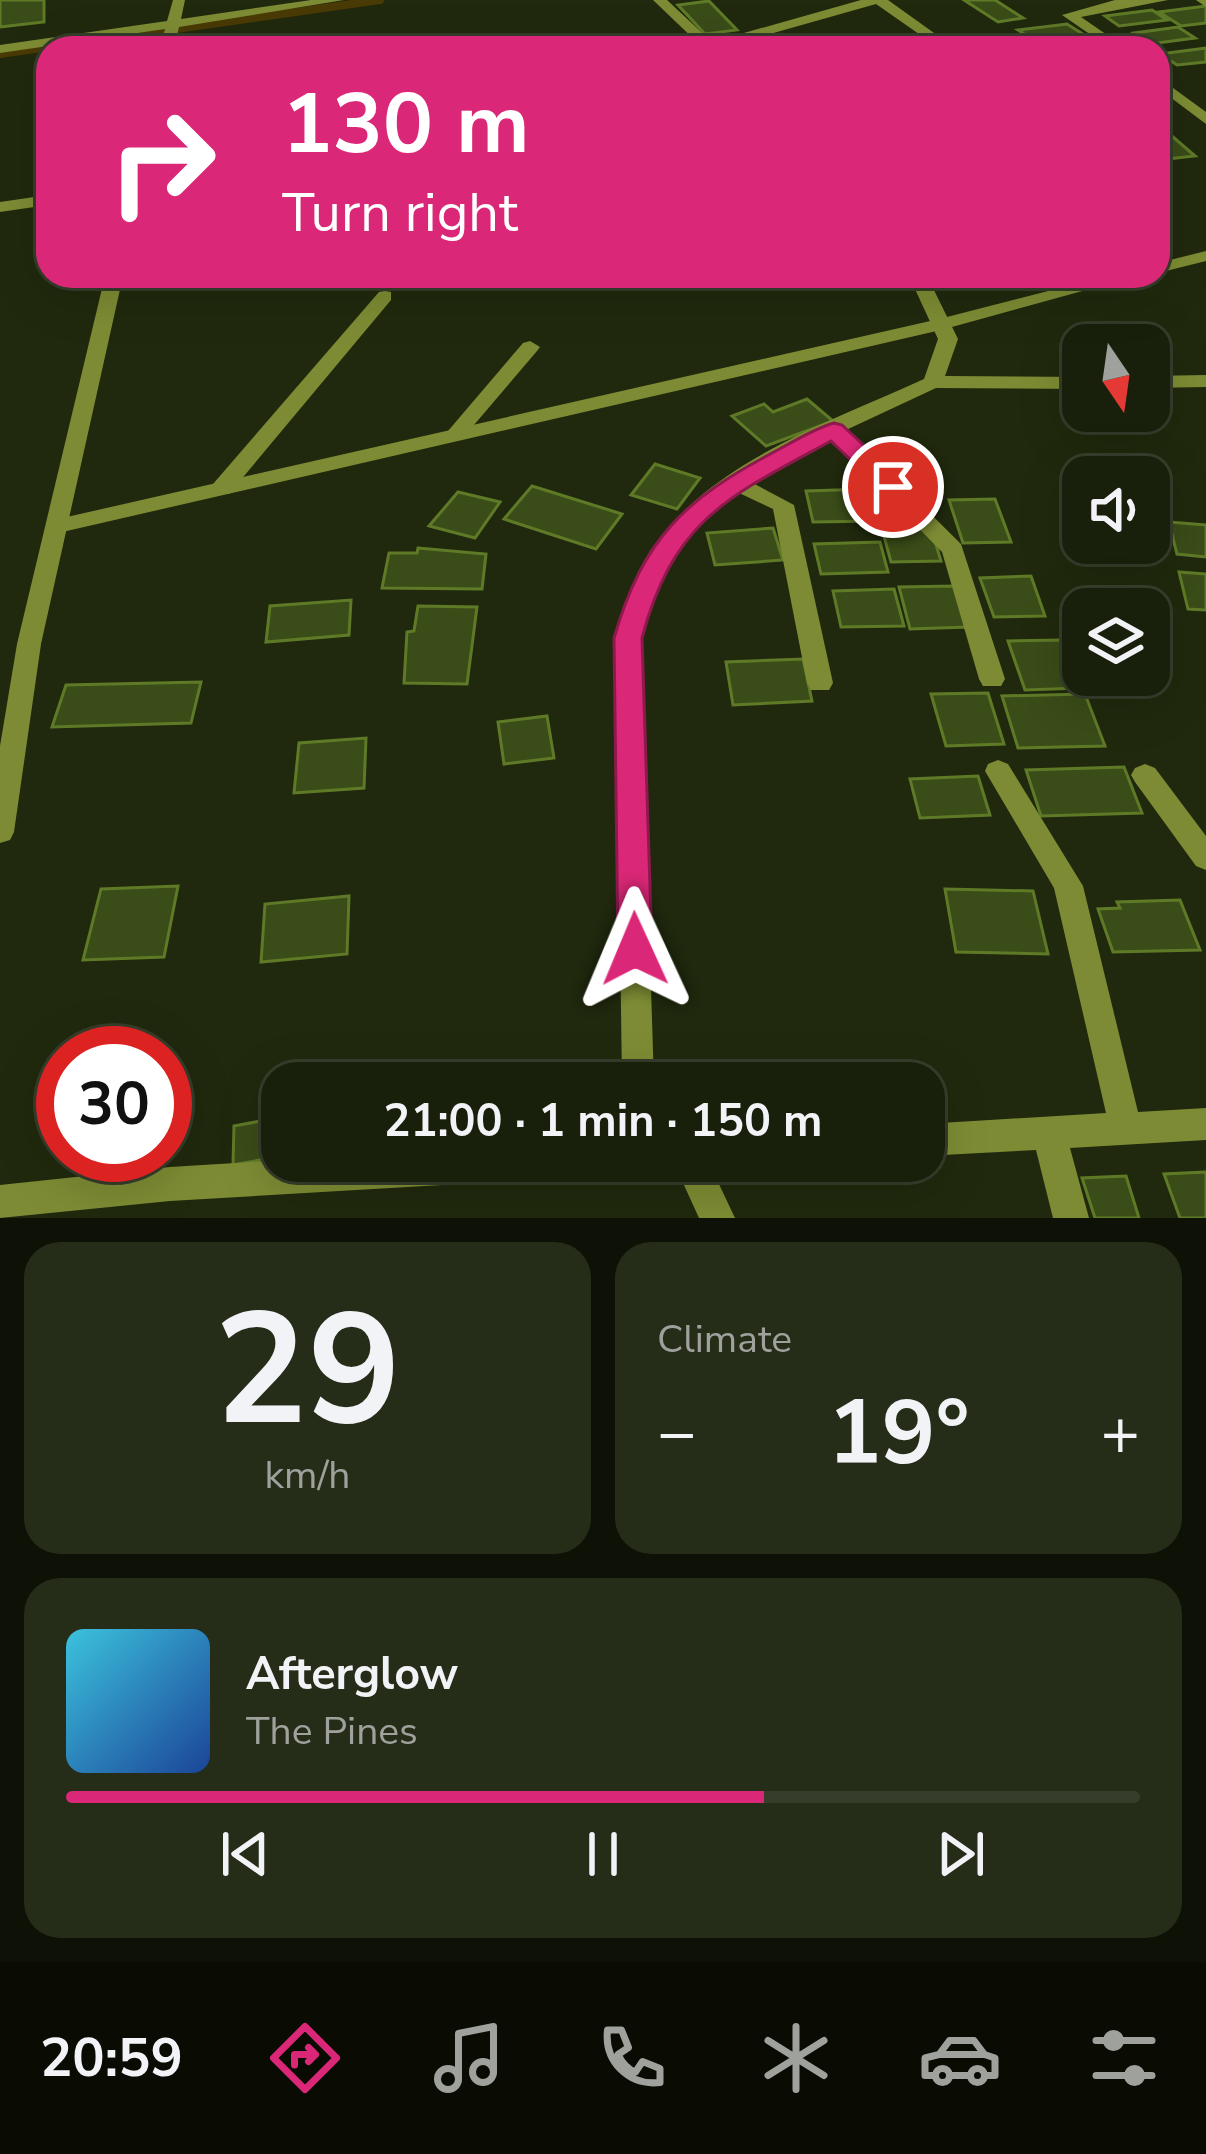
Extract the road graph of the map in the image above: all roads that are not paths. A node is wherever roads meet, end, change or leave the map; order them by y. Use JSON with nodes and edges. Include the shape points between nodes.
{"nodes":[{"id":1,"x":178,"y":0,"type":"edge"},
{"id":2,"x":338,"y":0,"type":"edge"},
{"id":3,"x":659,"y":0,"type":"edge"},
{"id":4,"x":877,"y":0,"type":"edge"},
{"id":5,"x":1162,"y":0,"type":"edge"},
{"id":6,"x":1125,"y":2,"type":"edge"},
{"id":7,"x":170,"y":33,"type":"edge"},
{"id":8,"x":138,"y":36,"type":"edge"},
{"id":9,"x":696,"y":36,"type":"edge"},
{"id":10,"x":766,"y":36,"type":"edge"},
{"id":11,"x":930,"y":36,"type":"edge"},
{"id":12,"x":1101,"y":36,"type":"edge"},
{"id":13,"x":36,"y":46,"type":"edge"},
{"id":14,"x":0,"y":49,"type":"edge"},
{"id":15,"x":1170,"y":90,"type":"edge"},
{"id":16,"x":1206,"y":119,"type":"edge"},
{"id":17,"x":36,"y":202,"type":"edge"},
{"id":18,"x":0,"y":207,"type":"edge"},
{"id":19,"x":1206,"y":256,"type":"edge"},
{"id":20,"x":1170,"y":265,"type":"edge"},
{"id":21,"x":111,"y":288,"type":"edge"},
{"id":22,"x":923,"y":288,"type":"edge"},
{"id":23,"x":1080,"y":288,"type":"edge"},
{"id":24,"x":385,"y":296,"type":"dead end"},
{"id":25,"x":941,"y":323,"type":"junction"},
{"id":26,"x":530,"y":347,"type":"dead end"},
{"id":27,"x":1206,"y":381,"type":"edge"},
{"id":28,"x":933,"y":382,"type":"junction"},
{"id":29,"x":1062,"y":382,"type":"edge"},
{"id":30,"x":1170,"y":382,"type":"edge"},
{"id":31,"x":834,"y":430,"type":"junction"},
{"id":32,"x":455,"y":435,"type":"junction"},
{"id":33,"x":736,"y":483,"type":"junction"},
{"id":34,"x":221,"y":489,"type":"junction"},
{"id":35,"x":58,"y":526,"type":"junction"},
{"id":36,"x":992,"y":679,"type":"dead end"},
{"id":37,"x":820,"y":683,"type":"dead end"},
{"id":38,"x":998,"y":771,"type":"dead end"},
{"id":39,"x":1144,"y":775,"type":"dead end"},
{"id":40,"x":0,"y":832,"type":"edge"},
{"id":41,"x":1206,"y":858,"type":"edge"},
{"id":42,"x":638,"y":1062,"type":"edge"},
{"id":43,"x":1206,"y":1124,"type":"edge"},
{"id":44,"x":1126,"y":1129,"type":"junction"},
{"id":45,"x":1049,"y":1134,"type":"junction"},
{"id":46,"x":945,"y":1139,"type":"edge"},
{"id":47,"x":261,"y":1179,"type":"edge"},
{"id":48,"x":700,"y":1182,"type":"edge"},
{"id":49,"x":0,"y":1202,"type":"edge"},
{"id":50,"x":717,"y":1218,"type":"edge"},
{"id":51,"x":1071,"y":1218,"type":"edge"}],
"edges":[{"from":1,"to":7,"type":"street"},
{"from":2,"to":7,"type":"street"},
{"from":3,"to":9,"type":"street"},
{"from":4,"to":10,"type":"street"},
{"from":4,"to":11,"type":"street"},
{"from":5,"to":6,"type":"street"},
{"from":6,"to":12,"type":"street","via":[[1069,15]]},
{"from":7,"to":8,"type":"street"},
{"from":13,"to":14,"type":"street"},
{"from":15,"to":16,"type":"street"},
{"from":17,"to":18,"type":"street"},
{"from":19,"to":20,"type":"street"},
{"from":21,"to":35,"type":"street"},
{"from":22,"to":25,"type":"street"},
{"from":23,"to":25,"type":"street"},
{"from":24,"to":34,"type":"street"},
{"from":25,"to":28,"type":"street","via":[[949,349]]},
{"from":25,"to":32,"type":"street"},
{"from":26,"to":32,"type":"street"},
{"from":27,"to":30,"type":"street"},
{"from":28,"to":29,"type":"street"},
{"from":28,"to":31,"type":"street"},
{"from":31,"to":33,"type":"street"},
{"from":31,"to":36,"type":"street","via":[[953,549]]},
{"from":32,"to":34,"type":"street"},
{"from":33,"to":37,"type":"street","via":[[783,505]]},
{"from":33,"to":42,"type":"street","via":[[688,519],[660,553],[628,638]]},
{"from":34,"to":35,"type":"street"},
{"from":35,"to":40,"type":"street","via":[[28,644]]},
{"from":38,"to":44,"type":"street","via":[[1068,886]]},
{"from":39,"to":41,"type":"street"},
{"from":43,"to":44,"type":"street"},
{"from":44,"to":45,"type":"street"},
{"from":45,"to":46,"type":"street"},
{"from":45,"to":51,"type":"street"},
{"from":47,"to":49,"type":"street"},
{"from":48,"to":50,"type":"street"}]}
